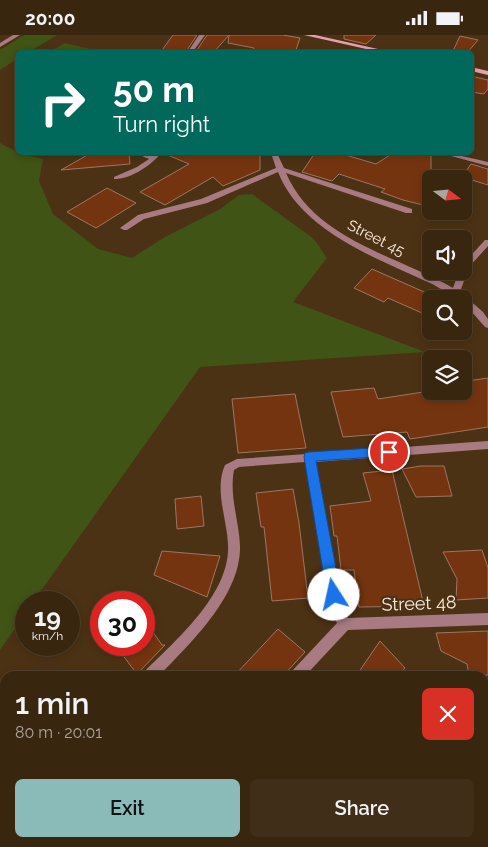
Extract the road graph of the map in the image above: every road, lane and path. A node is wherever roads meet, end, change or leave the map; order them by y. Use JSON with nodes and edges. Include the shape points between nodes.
{"nodes":[{"id":1,"x":17,"y":35,"type":"edge"},
{"id":2,"x":202,"y":35,"type":"edge"},
{"id":3,"x":307,"y":35,"type":"edge"},
{"id":4,"x":0,"y":45,"type":"edge"},
{"id":5,"x":191,"y":50,"type":"edge"},
{"id":6,"x":380,"y":50,"type":"edge"},
{"id":7,"x":474,"y":70,"type":"edge"},
{"id":8,"x":488,"y":73,"type":"edge"},
{"id":9,"x":275,"y":155,"type":"edge"},
{"id":10,"x":452,"y":155,"type":"edge"},
{"id":11,"x":156,"y":156,"type":"edge"},
{"id":12,"x":488,"y":163,"type":"edge"},
{"id":13,"x":279,"y":169,"type":"junction"},
{"id":14,"x":116,"y":178,"type":"dead end"},
{"id":15,"x":409,"y":211,"type":"dead end"},
{"id":16,"x":124,"y":228,"type":"dead end"},
{"id":17,"x":488,"y":242,"type":"edge"},
{"id":18,"x":472,"y":261,"type":"edge"},
{"id":19,"x":452,"y":290,"type":"edge"},
{"id":20,"x":472,"y":305,"type":"edge"},
{"id":21,"x":488,"y":325,"type":"edge"},
{"id":22,"x":488,"y":445,"type":"edge"},
{"id":23,"x":309,"y":457,"type":"junction"},
{"id":24,"x":488,"y":619,"type":"edge"},
{"id":25,"x":345,"y":624,"type":"junction"},
{"id":26,"x":155,"y":671,"type":"edge"},
{"id":27,"x":302,"y":671,"type":"edge"}],
"edges":[{"from":1,"to":4,"type":"street"},
{"from":2,"to":5,"type":"street"},
{"from":3,"to":6,"type":"street"},
{"from":7,"to":8,"type":"street"},
{"from":9,"to":13,"type":"street","name":"Street 45"},
{"from":10,"to":12,"type":"street"},
{"from":11,"to":14,"type":"street","via":[[139,169]]},
{"from":13,"to":15,"type":"street"},
{"from":13,"to":16,"type":"street","via":[[204,201],[141,217]]},
{"from":13,"to":19,"type":"street","name":"Street 45","via":[[299,201],[335,233]]},
{"from":17,"to":18,"type":"street"},
{"from":20,"to":21,"type":"street","name":"Street 45"},
{"from":22,"to":23,"type":"street"},
{"from":23,"to":25,"type":"street","via":[[337,613]]},
{"from":23,"to":26,"type":"street","via":[[237,463],[229,468],[226,481],[234,555],[229,579],[187,637]]},
{"from":24,"to":25,"type":"street","name":"Street 48"},
{"from":25,"to":27,"type":"street"}]}
